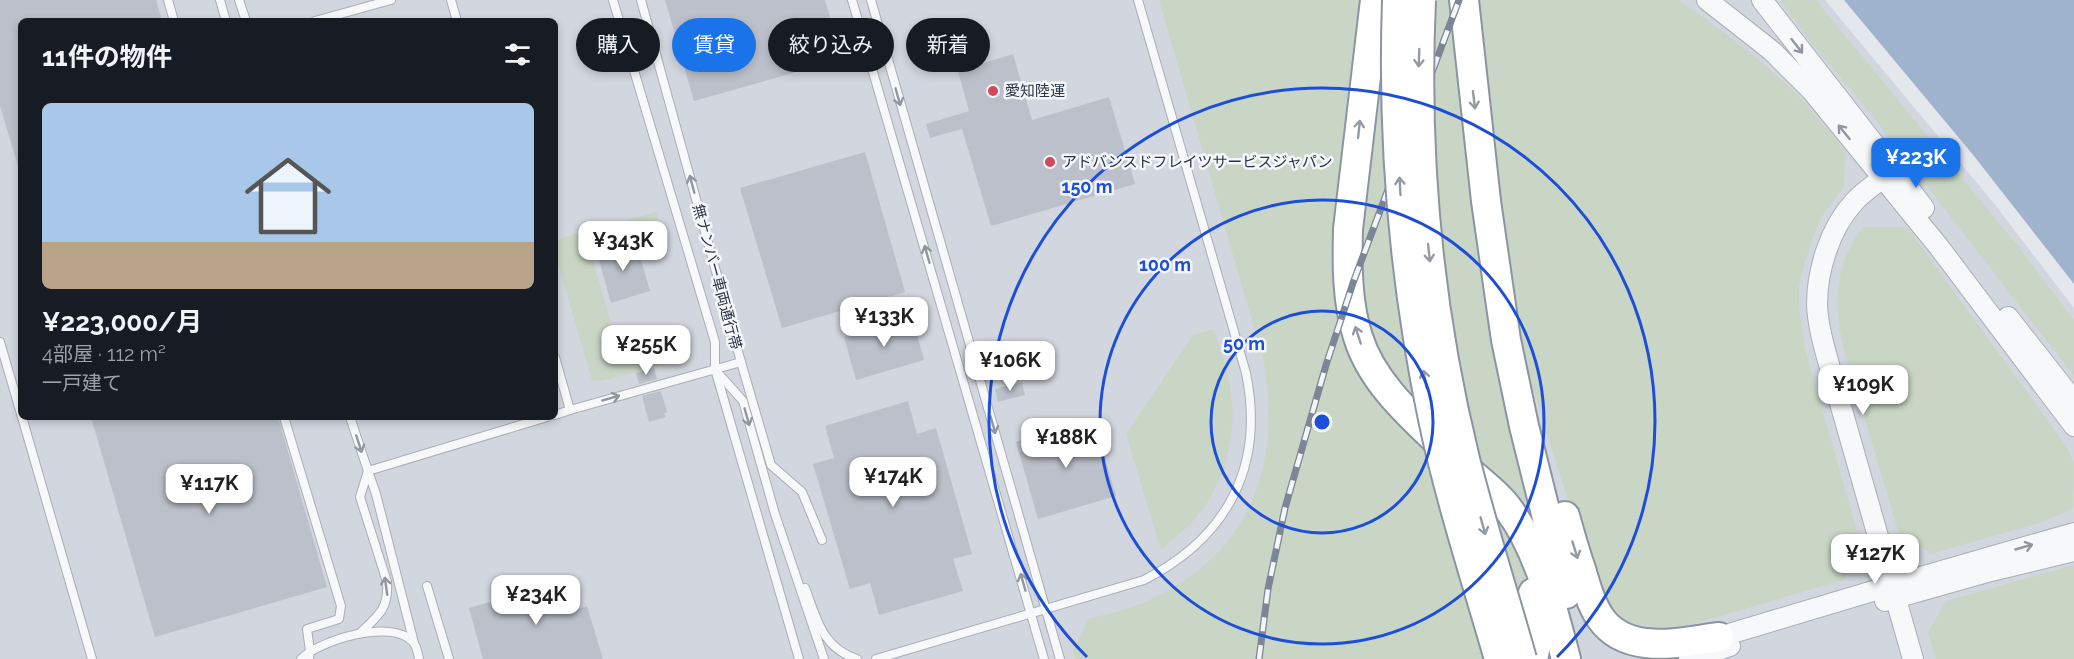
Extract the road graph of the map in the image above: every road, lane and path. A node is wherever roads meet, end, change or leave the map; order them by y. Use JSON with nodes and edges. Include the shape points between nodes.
{"nodes":[{"id":1,"x":168,"y":0,"type":"edge"},
{"id":2,"x":220,"y":0,"type":"edge"},
{"id":3,"x":239,"y":0,"type":"edge"},
{"id":4,"x":392,"y":0,"type":"edge"},
{"id":5,"x":451,"y":0,"type":"edge"},
{"id":6,"x":613,"y":0,"type":"edge"},
{"id":7,"x":641,"y":0,"type":"edge"},
{"id":8,"x":852,"y":0,"type":"edge"},
{"id":9,"x":871,"y":0,"type":"edge"},
{"id":10,"x":1138,"y":0,"type":"edge"},
{"id":11,"x":1375,"y":0,"type":"edge"},
{"id":12,"x":1397,"y":0,"type":"edge"},
{"id":13,"x":1421,"y":0,"type":"edge"},
{"id":14,"x":1464,"y":0,"type":"edge"},
{"id":15,"x":1707,"y":0,"type":"edge"},
{"id":16,"x":1761,"y":0,"type":"edge"},
{"id":17,"x":173,"y":18,"type":"edge"},
{"id":18,"x":225,"y":18,"type":"edge"},
{"id":19,"x":245,"y":18,"type":"edge"},
{"id":20,"x":326,"y":18,"type":"edge"},
{"id":21,"x":456,"y":18,"type":"edge"},
{"id":22,"x":1882,"y":178,"type":"junction"},
{"id":23,"x":1493,"y":251,"type":"junction"},
{"id":24,"x":0,"y":342,"type":"edge"},
{"id":25,"x":741,"y":362,"type":"junction"},
{"id":26,"x":558,"y":368,"type":"edge"},
{"id":27,"x":715,"y":369,"type":"junction"},
{"id":28,"x":2074,"y":401,"type":"edge"},
{"id":29,"x":18,"y":405,"type":"edge"},
{"id":30,"x":570,"y":410,"type":"junction"},
{"id":31,"x":558,"y":414,"type":"edge"},
{"id":32,"x":22,"y":420,"type":"edge"},
{"id":33,"x":285,"y":420,"type":"edge"},
{"id":34,"x":351,"y":420,"type":"edge"},
{"id":35,"x":537,"y":420,"type":"edge"},
{"id":36,"x":2074,"y":426,"type":"edge"},
{"id":37,"x":368,"y":471,"type":"junction"},
{"id":38,"x":1470,"y":473,"type":"junction"},
{"id":39,"x":1454,"y":502,"type":"junction"},
{"id":40,"x":775,"y":514,"type":"junction"},
{"id":41,"x":2074,"y":525,"type":"edge"},
{"id":42,"x":2074,"y":533,"type":"edge"},
{"id":43,"x":2053,"y":538,"type":"junction"},
{"id":44,"x":822,"y":540,"type":"dead end"},
{"id":45,"x":2074,"y":551,"type":"edge"},
{"id":46,"x":427,"y":586,"type":"dead end"},
{"id":47,"x":1894,"y":592,"type":"junction"},
{"id":48,"x":1046,"y":610,"type":"junction"},
{"id":49,"x":1032,"y":614,"type":"junction"},
{"id":50,"x":360,"y":633,"type":"junction"},
{"id":51,"x":1719,"y":637,"type":"junction"},
{"id":52,"x":414,"y":643,"type":"junction"},
{"id":53,"x":310,"y":655,"type":"edge"},
{"id":54,"x":92,"y":659,"type":"edge"},
{"id":55,"x":301,"y":659,"type":"edge"},
{"id":56,"x":419,"y":659,"type":"edge"},
{"id":57,"x":449,"y":659,"type":"edge"},
{"id":58,"x":799,"y":659,"type":"edge"},
{"id":59,"x":824,"y":659,"type":"edge"},
{"id":60,"x":857,"y":659,"type":"edge"},
{"id":61,"x":876,"y":659,"type":"edge"},
{"id":62,"x":1044,"y":659,"type":"edge"},
{"id":63,"x":1060,"y":659,"type":"edge"},
{"id":64,"x":1488,"y":659,"type":"edge"},
{"id":65,"x":1499,"y":659,"type":"edge"},
{"id":66,"x":1522,"y":659,"type":"edge"},
{"id":67,"x":1533,"y":659,"type":"edge"},
{"id":68,"x":1566,"y":659,"type":"edge"},
{"id":69,"x":1585,"y":659,"type":"edge"},
{"id":70,"x":1646,"y":659,"type":"edge"},
{"id":71,"x":1689,"y":659,"type":"edge"},
{"id":72,"x":1914,"y":659,"type":"edge"}],
"edges":[{"from":1,"to":17,"type":"lane"},
{"from":2,"to":18,"type":"lane"},
{"from":3,"to":19,"type":"lane"},
{"from":4,"to":20,"type":"lane"},
{"from":5,"to":21,"type":"lane"},
{"from":6,"to":27,"type":"lane","via":[[715,342]]},
{"from":25,"to":7,"type":"lane","name":"無ナンバー車両通行帯","one_way":true},
{"from":49,"to":8,"type":"lane","one_way":true},
{"from":9,"to":48,"type":"lane","one_way":true},
{"from":10,"to":48,"type":"lane","via":[[1246,373],[1252,400],[1249,449],[1232,498],[1218,521],[1171,566],[1144,580]]},
{"from":38,"to":11,"type":"highway","one_way":true,"via":[[1389,391],[1368,361],[1352,314],[1348,229]]},
{"from":39,"to":12,"type":"highway","one_way":true,"bridge":true,"via":[[1421,358],[1400,193]]},
{"from":13,"to":66,"type":"highway","one_way":true,"bridge":true,"via":[[1420,142],[1434,297],[1465,457]]},
{"from":14,"to":23,"type":"highway","one_way":true},
{"from":22,"to":15,"type":"street","one_way":true,"via":[[1790,68]]},
{"from":16,"to":28,"type":"street","one_way":true},
{"from":22,"to":36,"type":"street"},
{"from":22,"to":47,"type":"street","via":[[1855,202],[1835,231],[1821,270],[1818,304],[1819,326],[1830,368]]},
{"from":23,"to":51,"type":"highway","one_way":true,"via":[[1539,438],[1591,603],[1600,619],[1614,632],[1645,643]]},
{"from":23,"to":69,"type":"highway","via":[[1524,426]]},
{"from":24,"to":29,"type":"lane"},
{"from":25,"to":27,"type":"lane"},
{"from":25,"to":44,"type":"lane","name":"無ナンバー車両通行帯","via":[[771,465],[802,492]]},
{"from":26,"to":30,"type":"lane"},
{"from":30,"to":27,"type":"lane","one_way":true},
{"from":27,"to":40,"type":"lane","one_way":true,"via":[[743,400]]},
{"from":27,"to":58,"type":"lane"},
{"from":30,"to":31,"type":"lane"},
{"from":32,"to":54,"type":"lane"},
{"from":33,"to":53,"type":"lane","via":[[341,606],[339,619],[307,629]]},
{"from":34,"to":37,"type":"lane","one_way":true},
{"from":35,"to":37,"type":"lane"},
{"from":50,"to":37,"type":"lane","one_way":true,"via":[[381,613],[388,596],[360,497]]},
{"from":37,"to":52,"type":"lane"},
{"from":38,"to":67,"type":"highway","via":[[1494,501],[1522,552],[1535,606],[1537,645]]},
{"from":38,"to":68,"type":"highway","via":[[1506,506],[1528,542],[1540,569]]},
{"from":39,"to":64,"type":"highway","bridge":true,"via":[[1469,588]]},
{"from":39,"to":65,"type":"highway","bridge":true},
{"from":40,"to":59,"type":"lane"},
{"from":40,"to":60,"type":"lane","via":[[829,643]]},
{"from":41,"to":43,"type":"street"},
{"from":42,"to":43,"type":"street"},
{"from":47,"to":43,"type":"street","one_way":true},
{"from":45,"to":47,"type":"street"},
{"from":46,"to":57,"type":"lane"},
{"from":47,"to":51,"type":"street"},
{"from":47,"to":71,"type":"street"},
{"from":47,"to":72,"type":"street"},
{"from":48,"to":49,"type":"lane"},
{"from":48,"to":63,"type":"lane"},
{"from":49,"to":61,"type":"lane"},
{"from":49,"to":62,"type":"lane"},
{"from":50,"to":52,"type":"lane","via":[[392,631]]},
{"from":50,"to":53,"type":"lane"},
{"from":51,"to":70,"type":"street"},
{"from":52,"to":56,"type":"lane"},
{"from":53,"to":55,"type":"lane"}]}
